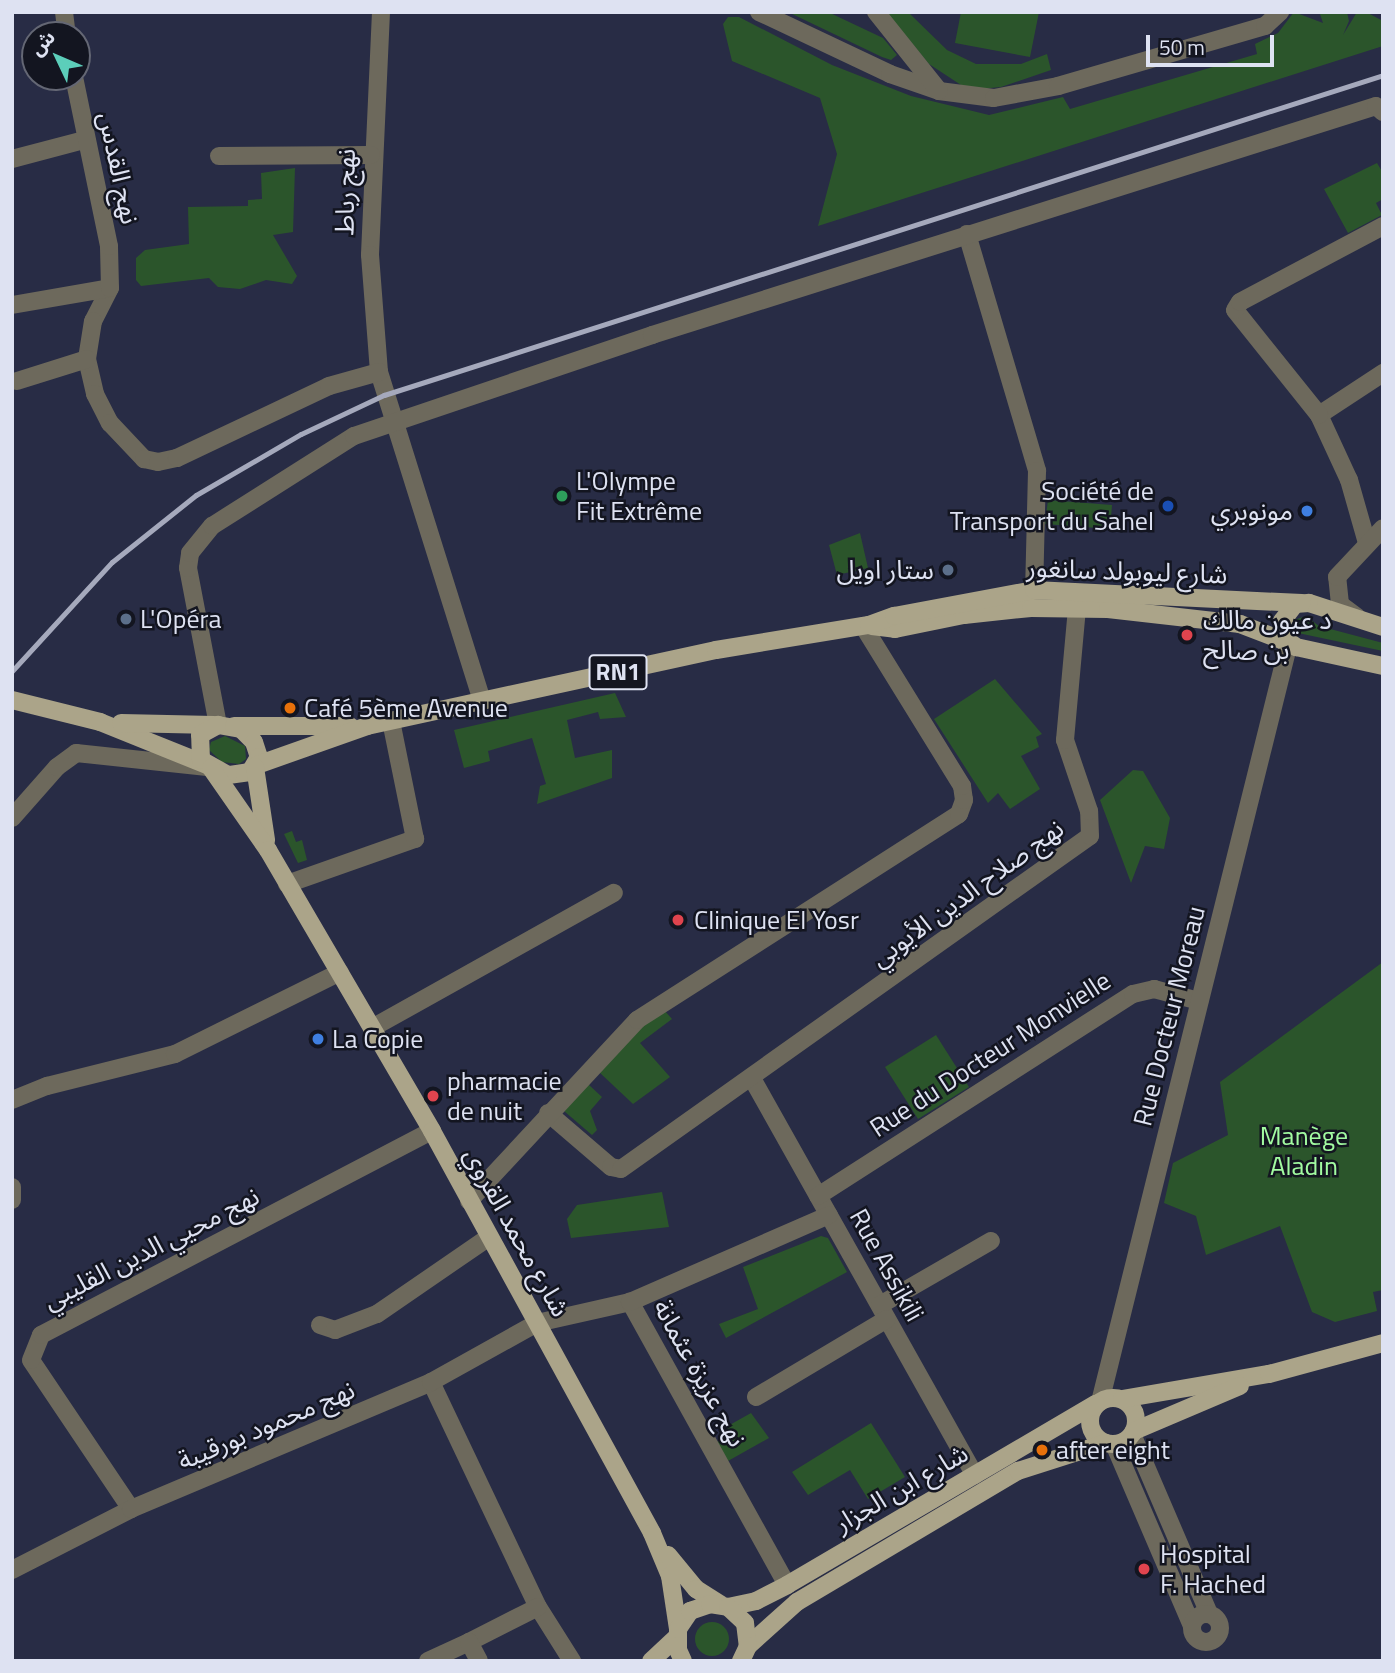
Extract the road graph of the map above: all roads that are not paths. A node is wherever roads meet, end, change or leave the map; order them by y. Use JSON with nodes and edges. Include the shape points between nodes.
{"nodes":[{"id":1,"x":381,"y":12,"type":"edge"},
{"id":2,"x":759,"y":12,"type":"edge"},
{"id":3,"x":876,"y":12,"type":"edge"},
{"id":4,"x":1280,"y":12,"type":"edge"},
{"id":5,"x":76,"y":91,"type":"edge"},
{"id":6,"x":939,"y":91,"type":"junction"},
{"id":7,"x":1380,"y":107,"type":"edge"},
{"id":8,"x":84,"y":140,"type":"junction"},
{"id":9,"x":372,"y":155,"type":"junction"},
{"id":10,"x":219,"y":156,"type":"dead end"},
{"id":11,"x":12,"y":159,"type":"edge"},
{"id":12,"x":1383,"y":226,"type":"edge"},
{"id":13,"x":967,"y":234,"type":"junction"},
{"id":14,"x":110,"y":288,"type":"junction"},
{"id":15,"x":12,"y":305,"type":"edge"},
{"id":16,"x":87,"y":359,"type":"junction"},
{"id":17,"x":379,"y":372,"type":"junction"},
{"id":18,"x":1383,"y":373,"type":"edge"},
{"id":19,"x":18,"y":381,"type":"dead end"},
{"id":20,"x":1318,"y":415,"type":"junction"},
{"id":21,"x":391,"y":421,"type":"junction"},
{"id":22,"x":1383,"y":528,"type":"edge"},
{"id":23,"x":1367,"y":543,"type":"junction"},
{"id":24,"x":1034,"y":590,"type":"junction"},
{"id":25,"x":1302,"y":603,"type":"junction"},
{"id":26,"x":1077,"y":607,"type":"junction"},
{"id":27,"x":1374,"y":625,"type":"edge"},
{"id":28,"x":866,"y":626,"type":"junction"},
{"id":29,"x":1289,"y":643,"type":"junction"},
{"id":30,"x":1383,"y":666,"type":"edge"},
{"id":31,"x":12,"y":700,"type":"edge"},
{"id":32,"x":482,"y":701,"type":"junction"},
{"id":33,"x":391,"y":721,"type":"junction"},
{"id":34,"x":100,"y":722,"type":"junction"},
{"id":35,"x":222,"y":725,"type":"junction"},
{"id":36,"x":368,"y":726,"type":"junction"},
{"id":37,"x":256,"y":766,"type":"junction"},
{"id":38,"x":209,"y":767,"type":"junction"},
{"id":39,"x":12,"y":818,"type":"edge"},
{"id":40,"x":268,"y":850,"type":"junction"},
{"id":41,"x":287,"y":884,"type":"junction"},
{"id":42,"x":614,"y":893,"type":"dead end"},
{"id":43,"x":340,"y":972,"type":"junction"},
{"id":44,"x":1199,"y":1001,"type":"junction"},
{"id":45,"x":372,"y":1028,"type":"junction"},
{"id":46,"x":753,"y":1080,"type":"junction"},
{"id":47,"x":12,"y":1100,"type":"edge"},
{"id":48,"x":548,"y":1113,"type":"junction"},
{"id":49,"x":432,"y":1131,"type":"junction"},
{"id":50,"x":12,"y":1187,"type":"edge"},
{"id":51,"x":818,"y":1196,"type":"junction"},
{"id":52,"x":12,"y":1200,"type":"edge"},
{"id":53,"x":469,"y":1201,"type":"junction"},
{"id":54,"x":829,"y":1215,"type":"junction"},
{"id":55,"x":489,"y":1237,"type":"junction"},
{"id":56,"x":991,"y":1241,"type":"dead end"},
{"id":57,"x":631,"y":1302,"type":"junction"},
{"id":58,"x":883,"y":1312,"type":"junction"},
{"id":59,"x":537,"y":1323,"type":"junction"},
{"id":60,"x":320,"y":1325,"type":"dead end"},
{"id":61,"x":1383,"y":1343,"type":"edge"},
{"id":62,"x":1269,"y":1374,"type":"junction"},
{"id":63,"x":431,"y":1382,"type":"junction"},
{"id":64,"x":756,"y":1397,"type":"dead end"},
{"id":65,"x":1122,"y":1399,"type":"junction"},
{"id":66,"x":1098,"y":1403,"type":"junction"},
{"id":67,"x":1133,"y":1432,"type":"junction"},
{"id":68,"x":1110,"y":1444,"type":"junction"},
{"id":69,"x":975,"y":1475,"type":"junction"},
{"id":70,"x":131,"y":1509,"type":"junction"},
{"id":71,"x":652,"y":1533,"type":"junction"},
{"id":72,"x":12,"y":1570,"type":"edge"},
{"id":73,"x":788,"y":1585,"type":"junction"},
{"id":74,"x":538,"y":1606,"type":"junction"},
{"id":75,"x":724,"y":1606,"type":"junction"},
{"id":76,"x":1209,"y":1614,"type":"junction"},
{"id":77,"x":1192,"y":1626,"type":"junction"},
{"id":78,"x":677,"y":1633,"type":"junction"},
{"id":79,"x":469,"y":1642,"type":"junction"},
{"id":80,"x":745,"y":1655,"type":"edge"},
{"id":81,"x":428,"y":1661,"type":"edge"},
{"id":82,"x":480,"y":1661,"type":"edge"},
{"id":83,"x":572,"y":1661,"type":"edge"},
{"id":84,"x":651,"y":1661,"type":"edge"},
{"id":85,"x":683,"y":1661,"type":"edge"}],
"edges":[{"from":1,"to":9,"type":"street","name":"نهج رباط"},
{"from":2,"to":6,"type":"street","via":[[834,51]]},
{"from":3,"to":6,"type":"street"},
{"from":4,"to":6,"type":"street","via":[[1265,26],[1017,96],[975,98]]},
{"from":5,"to":8,"type":"street","name":"نهج القدس"},
{"from":7,"to":13,"type":"street"},
{"from":8,"to":11,"type":"street"},
{"from":8,"to":14,"type":"street","name":"نهج القدس","via":[[111,270]]},
{"from":9,"to":10,"type":"street"},
{"from":9,"to":17,"type":"street","name":"نهج رباط","via":[[371,284]]},
{"from":12,"to":20,"type":"street","via":[[1240,302],[1237,316]]},
{"from":13,"to":21,"type":"street"},
{"from":13,"to":24,"type":"street","via":[[1037,471]]},
{"from":14,"to":15,"type":"street"},
{"from":14,"to":16,"type":"street","via":[[93,321]]},
{"from":16,"to":17,"type":"street","via":[[95,394],[110,423],[131,449],[158,462],[177,458],[329,386]]},
{"from":16,"to":19,"type":"street"},
{"from":17,"to":21,"type":"street","name":"نهج رباط"},
{"from":18,"to":20,"type":"street"},
{"from":20,"to":23,"type":"street","via":[[1349,480]]},
{"from":21,"to":32,"type":"street","name":"نهج رباط"},
{"from":21,"to":35,"type":"street","via":[[354,436],[197,540],[188,568]]},
{"from":22,"to":23,"type":"street"},
{"from":23,"to":27,"type":"street","via":[[1342,570],[1335,586],[1340,604]]},
{"from":24,"to":25,"type":"main road","name":"شارع ليوبولد سانغور","number":"RN1"},
{"from":24,"to":28,"type":"main road","name":"شارع ليوبولد سانغور","number":"RN1","via":[[894,616]]},
{"from":25,"to":27,"type":"main road","number":"RN1"},
{"from":25,"to":29,"type":"main road","via":[[1289,608],[1282,621]]},
{"from":26,"to":28,"type":"main road","name":"شارع ليوبولد سانغور","number":"RN1","via":[[964,615],[895,629]]},
{"from":26,"to":29,"type":"main road","name":"شارع ليوبولد سانغور","number":"RN1","via":[[1240,624]]},
{"from":26,"to":46,"type":"street","name":"نهج صلاح الدين الأيوبي","via":[[1065,740],[1089,811],[1090,836]]},
{"from":28,"to":32,"type":"main road","name":"شارع ليوبولد سانغور","number":"RN1","via":[[716,650]]},
{"from":28,"to":48,"type":"street","via":[[962,786],[959,814],[646,1013]]},
{"from":29,"to":30,"type":"main road","number":"RN1"},
{"from":29,"to":44,"type":"street","name":"Rue Docteur Moreau"},
{"from":31,"to":34,"type":"main road","name":"شارع ليوبولد سانغور","number":"RN1"},
{"from":32,"to":33,"type":"main road","name":"شارع ليوبولد سانغور","number":"RN1"},
{"from":33,"to":36,"type":"main road","name":"شارع ليوبولد سانغور","number":"RN1"},
{"from":33,"to":41,"type":"street","via":[[415,839]]},
{"from":34,"to":35,"type":"main road","name":"شارع ليوبولد سانغور","number":"RN1"},
{"from":34,"to":38,"type":"main road","name":"شارع ليوبولد سانغور","number":"RN1"},
{"from":35,"to":36,"type":"main road","name":"شارع ليوبولد سانغور","number":"RN1"},
{"from":35,"to":37,"type":"main road","via":[[248,735],[258,749]]},
{"from":35,"to":38,"type":"main road","via":[[197,743]]},
{"from":36,"to":37,"type":"main road","name":"شارع ليوبولد سانغور","number":"RN1"},
{"from":37,"to":38,"type":"main road","name":"شارع ليوبولد سانغور","number":"RN1","via":[[237,775]]},
{"from":37,"to":40,"type":"main road","name":"شارع محمد القروي"},
{"from":38,"to":39,"type":"street","via":[[76,753],[57,767]]},
{"from":38,"to":40,"type":"main road","name":"شارع محمد القروي"},
{"from":40,"to":41,"type":"main road","name":"شارع محمد القروي"},
{"from":41,"to":43,"type":"main road","name":"شارع محمد القروي"},
{"from":42,"to":45,"type":"street"},
{"from":43,"to":45,"type":"main road","name":"شارع محمد القروي"},
{"from":43,"to":47,"type":"street","via":[[175,1054],[47,1086]]},
{"from":44,"to":51,"type":"street","name":"Rue du Docteur Monvielle","via":[[1154,989],[1133,994]]},
{"from":44,"to":66,"type":"street","name":"Rue Docteur Moreau"},
{"from":45,"to":49,"type":"main road","name":"شارع محمد القروي"},
{"from":46,"to":48,"type":"street","via":[[621,1169],[611,1167]]},
{"from":46,"to":51,"type":"street","name":"Rue Assikili"},
{"from":48,"to":53,"type":"street"},
{"from":49,"to":53,"type":"main road","name":"شارع محمد القروي"},
{"from":49,"to":70,"type":"street","name":"نهج محيي الدين القليبي","via":[[41,1335],[31,1360]]},
{"from":50,"to":52,"type":"street"},
{"from":51,"to":54,"type":"street","name":"Rue Assikili"},
{"from":53,"to":55,"type":"main road","name":"شارع محمد القروي"},
{"from":54,"to":57,"type":"street","name":"نهج عزيزة عثمانة"},
{"from":54,"to":58,"type":"street","name":"Rue Assikili"},
{"from":55,"to":59,"type":"main road","name":"شارع محمد القروي"},
{"from":55,"to":60,"type":"street","via":[[377,1314],[335,1330]]},
{"from":56,"to":58,"type":"street"},
{"from":57,"to":59,"type":"street","name":"نهج محمود بورقيبة"},
{"from":57,"to":73,"type":"street","name":"نهج عزيزة عثمانة"},
{"from":58,"to":64,"type":"street"},
{"from":58,"to":69,"type":"street","name":"Rue Assikili"},
{"from":59,"to":63,"type":"street","name":"نهج محمود بورقيبة"},
{"from":59,"to":71,"type":"main road","name":"شارع محمد القروي"},
{"from":61,"to":62,"type":"main road"},
{"from":62,"to":65,"type":"main road"},
{"from":62,"to":67,"type":"main road"},
{"from":63,"to":70,"type":"street","name":"نهج محمود بورقيبة"},
{"from":63,"to":74,"type":"street"},
{"from":65,"to":66,"type":"main road"},
{"from":65,"to":67,"type":"main road","via":[[1134,1410]]},
{"from":66,"to":68,"type":"main road","via":[[1090,1427]]},
{"from":66,"to":69,"type":"main road","name":"شارع ابن الجزار"},
{"from":67,"to":68,"type":"main road"},
{"from":67,"to":76,"type":"street"},
{"from":68,"to":77,"type":"street"},
{"from":68,"to":80,"type":"main road","name":"شارع ابن الجزار","via":[[1058,1455],[1018,1471],[797,1602]]},
{"from":69,"to":73,"type":"main road","name":"شارع ابن الجزار"},
{"from":70,"to":72,"type":"street","name":"نهج محمود بورقيبة"},
{"from":71,"to":75,"type":"main road","name":"شارع محمد القروي","via":[[696,1589]]},
{"from":71,"to":78,"type":"main road","name":"شارع محمد القروي","via":[[670,1576]]},
{"from":73,"to":75,"type":"main road","name":"شارع ابن الجزار","via":[[756,1601]]},
{"from":74,"to":79,"type":"street"},
{"from":74,"to":83,"type":"street"},
{"from":75,"to":78,"type":"main road","via":[[699,1606]]},
{"from":75,"to":80,"type":"main road","name":"شارع محمد القروي","via":[[745,1623]]},
{"from":76,"to":77,"type":"street","via":[[1197,1617]]},
{"from":76,"to":77,"type":"street","via":[[1220,1624],[1215,1638],[1200,1640]]},
{"from":78,"to":84,"type":"main road"},
{"from":78,"to":85,"type":"main road","name":"شارع محمد القروي"},
{"from":79,"to":81,"type":"street"},
{"from":79,"to":82,"type":"street"}]}
